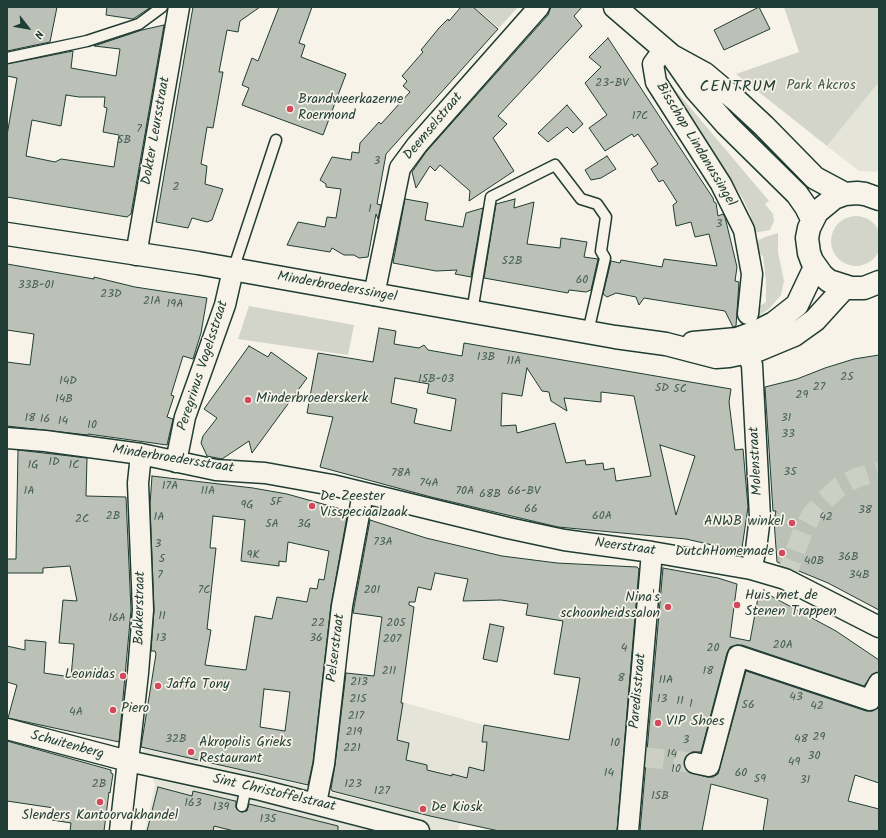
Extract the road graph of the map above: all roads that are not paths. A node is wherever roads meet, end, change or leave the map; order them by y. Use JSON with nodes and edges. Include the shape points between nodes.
{"nodes":[{"id":1,"x":162,"y":7,"type":"edge"},
{"id":2,"x":179,"y":7,"type":"edge"},
{"id":3,"x":539,"y":7,"type":"edge"},
{"id":4,"x":615,"y":7,"type":"edge"},
{"id":5,"x":668,"y":52,"type":"junction"},
{"id":6,"x":7,"y":58,"type":"edge"},
{"id":7,"x":276,"y":140,"type":"dead end"},
{"id":8,"x":845,"y":194,"type":"junction"},
{"id":9,"x":879,"y":199,"type":"edge"},
{"id":10,"x":812,"y":219,"type":"junction"},
{"id":11,"x":7,"y":234,"type":"edge"},
{"id":12,"x":136,"y":255,"type":"junction"},
{"id":13,"x":816,"y":267,"type":"junction"},
{"id":14,"x":233,"y":270,"type":"junction"},
{"id":15,"x":879,"y":282,"type":"edge"},
{"id":16,"x":845,"y":287,"type":"junction"},
{"id":17,"x":374,"y":294,"type":"junction"},
{"id":18,"x":472,"y":312,"type":"junction"},
{"id":19,"x":748,"y":314,"type":"dead end"},
{"id":20,"x":588,"y":332,"type":"junction"},
{"id":21,"x":666,"y":344,"type":"junction"},
{"id":22,"x":747,"y":353,"type":"junction"},
{"id":23,"x":7,"y":438,"type":"edge"},
{"id":24,"x":141,"y":454,"type":"junction"},
{"id":25,"x":176,"y":462,"type":"junction"},
{"id":26,"x":362,"y":493,"type":"junction"},
{"id":27,"x":652,"y":552,"type":"junction"},
{"id":28,"x":751,"y":569,"type":"junction"},
{"id":29,"x":879,"y":627,"type":"edge"},
{"id":30,"x":879,"y":682,"type":"edge"},
{"id":31,"x":7,"y":729,"type":"edge"},
{"id":32,"x":128,"y":761,"type":"junction"},
{"id":33,"x":695,"y":763,"type":"tunnel mouth"},
{"id":34,"x":254,"y":788,"type":"junction"},
{"id":35,"x":316,"y":803,"type":"junction"},
{"id":36,"x":242,"y":806,"type":"dead end"},
{"id":37,"x":120,"y":831,"type":"edge"},
{"id":38,"x":420,"y":831,"type":"edge"},
{"id":39,"x":628,"y":831,"type":"edge"}],
"edges":[{"from":1,"to":6,"type":"lane","via":[[139,24],[87,41]]},
{"from":2,"to":12,"type":"street","name":"Dokter Leursstraat"},
{"from":3,"to":17,"type":"street","name":"Deemselstraat","via":[[417,145],[400,168]]},
{"from":4,"to":5,"type":"main road","name":"Bisschop Lindanussingel"},
{"from":5,"to":8,"type":"main road","name":"Bisschop Lindanussingel","via":[[705,74],[726,92],[764,126],[814,178]]},
{"from":5,"to":10,"type":"main road","name":"Bisschop Lindanussingel","via":[[696,90],[726,124],[797,194]]},
{"from":5,"to":19,"type":"street","name":"Bisschop Lindanussingel","via":[[653,64],[656,82],[721,184],[744,230],[752,274]]},
{"from":7,"to":14,"type":"lane"},
{"from":8,"to":9,"type":"main road","via":[[865,194]]},
{"from":8,"to":10,"type":"main road","via":[[827,202]]},
{"from":10,"to":13,"type":"main road","via":[[807,246]]},
{"from":11,"to":12,"type":"main road","name":"Minderbroederssingel"},
{"from":12,"to":14,"type":"main road","name":"Minderbroederssingel"},
{"from":13,"to":16,"type":"main road","via":[[829,281]]},
{"from":13,"to":21,"type":"main road","name":"Minderbroederssingel","via":[[797,305],[766,328],[727,341]]},
{"from":14,"to":17,"type":"main road","name":"Minderbroederssingel"},
{"from":14,"to":25,"type":"street","name":"Peregrinus Vogelsstraat","via":[[225,305],[185,417]]},
{"from":15,"to":16,"type":"main road","via":[[864,288]]},
{"from":16,"to":22,"type":"main road","name":"Minderbroederssingel","via":[[815,320],[800,332]]},
{"from":17,"to":18,"type":"main road","name":"Minderbroederssingel"},
{"from":18,"to":20,"type":"main road","name":"Minderbroederssingel"},
{"from":18,"to":20,"type":"lane","via":[[491,197],[556,165],[581,199],[597,204],[606,217],[601,251],[605,258]]},
{"from":20,"to":21,"type":"main road","name":"Minderbroederssingel"},
{"from":21,"to":22,"type":"main road","name":"Minderbroederssingel","via":[[716,357]]},
{"from":22,"to":28,"type":"street","name":"Molenstraat","via":[[752,365],[760,517]]},
{"from":23,"to":24,"type":"street","name":"Minderbroedersstraat"},
{"from":24,"to":25,"type":"street","name":"Minderbroedersstraat"},
{"from":24,"to":32,"type":"street","name":"Bakkerstraat","via":[[138,483],[143,610]]},
{"from":25,"to":26,"type":"street","name":"Minderbroedersstraat","via":[[216,470],[265,473]]},
{"from":26,"to":27,"type":"street","name":"Neerstraat","via":[[557,538]]},
{"from":26,"to":35,"type":"street","name":"Pelserstraat","via":[[342,606],[324,764]]},
{"from":27,"to":28,"type":"street","name":"Neerstraat"},
{"from":27,"to":39,"type":"street","name":"Paredisstraat","via":[[639,756]]},
{"from":28,"to":29,"type":"street","name":"Neerstraat","via":[[785,579]]},
{"from":30,"to":33,"type":"street","via":[[870,700],[738,656],[709,766]]},
{"from":31,"to":32,"type":"street","name":"Schuitenberg"},
{"from":32,"to":34,"type":"street","name":"Sint Christoffelstraat"},
{"from":32,"to":37,"type":"street","name":"Bakkerstraat"},
{"from":34,"to":35,"type":"street","name":"Sint Christoffelstraat"},
{"from":34,"to":36,"type":"lane"},
{"from":35,"to":38,"type":"street","name":"Sint Christoffelstraat"}]}
